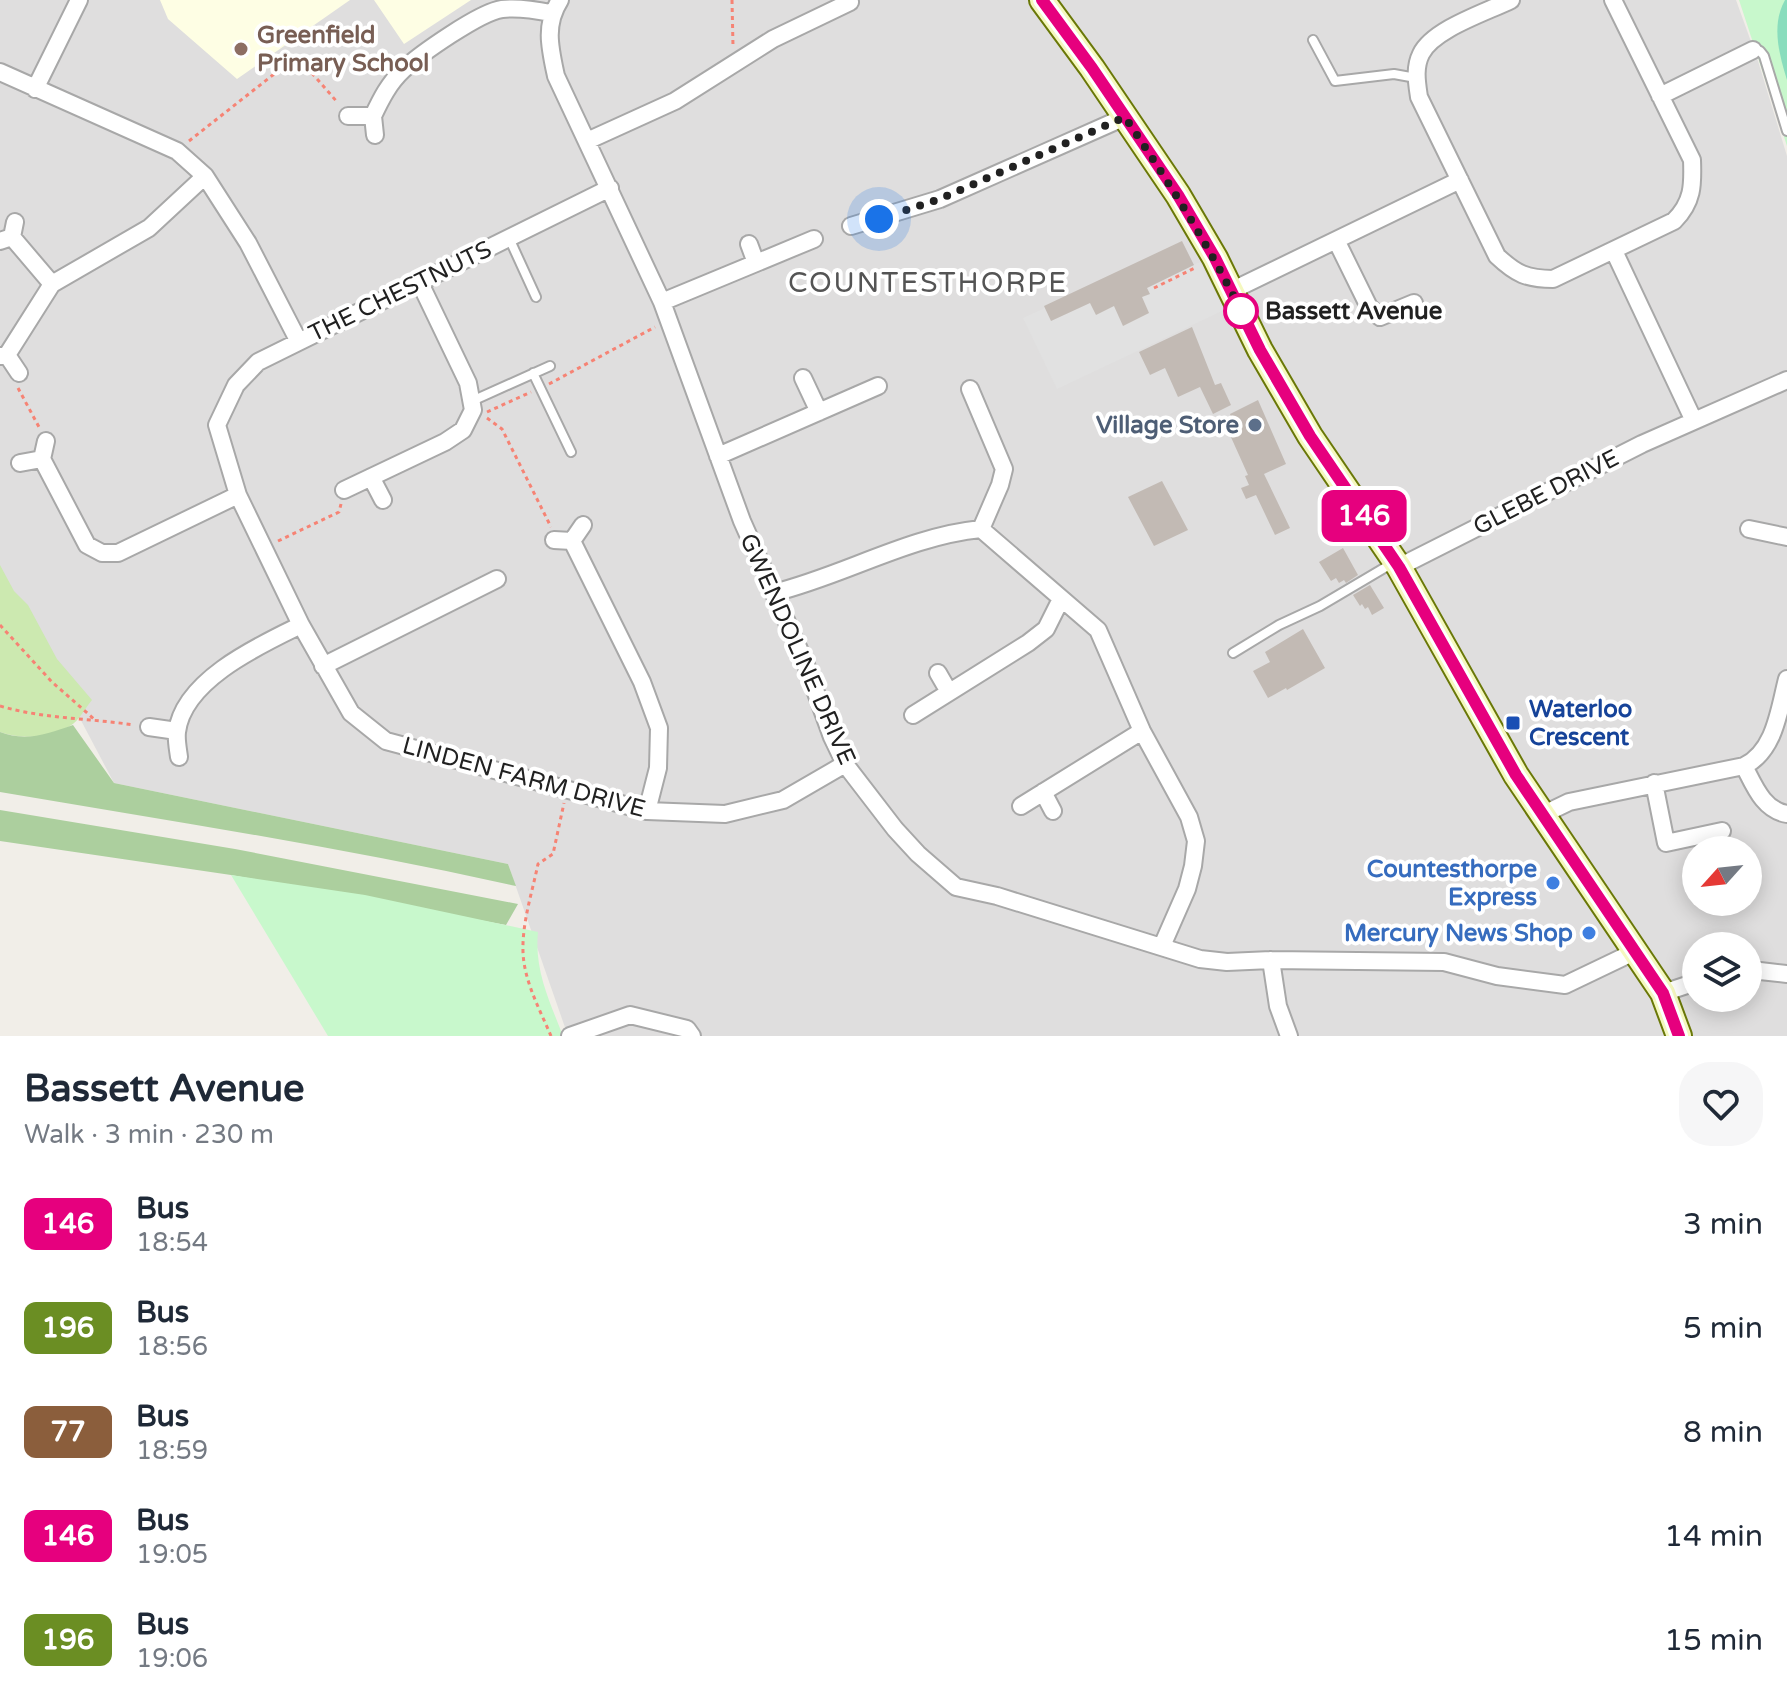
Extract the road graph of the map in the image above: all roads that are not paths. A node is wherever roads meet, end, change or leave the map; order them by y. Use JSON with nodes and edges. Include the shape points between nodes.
{"nodes":[{"id":1,"x":79,"y":0,"type":"edge"},
{"id":2,"x":1042,"y":0,"type":"edge"},
{"id":3,"x":1511,"y":0,"type":"edge"},
{"id":4,"x":1613,"y":0,"type":"edge"},
{"id":5,"x":850,"y":2,"type":"dead end"},
{"id":6,"x":556,"y":7,"type":"edge"},
{"id":7,"x":1313,"y":40,"type":"dead end"},
{"id":8,"x":1753,"y":50,"type":"joint"},
{"id":9,"x":0,"y":72,"type":"edge"},
{"id":10,"x":1416,"y":78,"type":"junction"},
{"id":11,"x":35,"y":89,"type":"junction"},
{"id":12,"x":1660,"y":96,"type":"junction"},
{"id":13,"x":348,"y":116,"type":"road end"},
{"id":14,"x":373,"y":116,"type":"junction"},
{"id":15,"x":1125,"y":117,"type":"junction"},
{"id":16,"x":1787,"y":131,"type":"edge"},
{"id":17,"x":375,"y":135,"type":"dead end"},
{"id":18,"x":587,"y":141,"type":"junction"},
{"id":19,"x":205,"y":176,"type":"junction"},
{"id":20,"x":1460,"y":180,"type":"junction"},
{"id":21,"x":610,"y":188,"type":"junction"},
{"id":22,"x":851,"y":226,"type":"dead end"},
{"id":23,"x":9,"y":233,"type":"edge"},
{"id":24,"x":509,"y":238,"type":"junction"},
{"id":25,"x":814,"y":239,"type":"dead end"},
{"id":26,"x":1337,"y":242,"type":"junction"},
{"id":27,"x":749,"y":244,"type":"dead end"},
{"id":28,"x":1614,"y":251,"type":"junction"},
{"id":29,"x":756,"y":263,"type":"junction"},
{"id":30,"x":420,"y":283,"type":"junction"},
{"id":31,"x":52,"y":284,"type":"junction"},
{"id":32,"x":1231,"y":291,"type":"junction"},
{"id":33,"x":536,"y":297,"type":"dead end"},
{"id":34,"x":662,"y":302,"type":"junction"},
{"id":35,"x":1414,"y":303,"type":"dead end"},
{"id":36,"x":298,"y":340,"type":"junction"},
{"id":37,"x":4,"y":356,"type":"edge"},
{"id":38,"x":550,"y":366,"type":"dead end"},
{"id":39,"x":19,"y":373,"type":"road end"},
{"id":40,"x":533,"y":373,"type":"junction"},
{"id":41,"x":803,"y":378,"type":"dead end"},
{"id":42,"x":1787,"y":380,"type":"edge"},
{"id":43,"x":878,"y":386,"type":"dead end"},
{"id":44,"x":970,"y":389,"type":"dead end"},
{"id":45,"x":471,"y":401,"type":"junction"},
{"id":46,"x":998,"y":404,"type":"dead end"},
{"id":47,"x":819,"y":412,"type":"junction"},
{"id":48,"x":981,"y":412,"type":"junction"},
{"id":49,"x":1694,"y":421,"type":"junction"},
{"id":50,"x":217,"y":425,"type":"joint"},
{"id":51,"x":46,"y":441,"type":"road end"},
{"id":52,"x":571,"y":452,"type":"dead end"},
{"id":53,"x":718,"y":456,"type":"junction"},
{"id":54,"x":42,"y":459,"type":"junction"},
{"id":55,"x":20,"y":463,"type":"dead end"},
{"id":56,"x":371,"y":477,"type":"junction"},
{"id":57,"x":344,"y":490,"type":"road end"},
{"id":58,"x":238,"y":495,"type":"junction"},
{"id":59,"x":383,"y":500,"type":"dead end"},
{"id":60,"x":583,"y":525,"type":"dead end"},
{"id":61,"x":981,"y":529,"type":"junction"},
{"id":62,"x":1749,"y":529,"type":"dead end"},
{"id":63,"x":1787,"y":537,"type":"edge"},
{"id":64,"x":554,"y":540,"type":"road end"},
{"id":65,"x":572,"y":541,"type":"junction"},
{"id":66,"x":1397,"y":564,"type":"junction"},
{"id":67,"x":497,"y":579,"type":"dead end"},
{"id":68,"x":773,"y":593,"type":"junction"},
{"id":69,"x":1061,"y":599,"type":"junction"},
{"id":70,"x":301,"y":625,"type":"junction"},
{"id":71,"x":1233,"y":653,"type":"dead end"},
{"id":72,"x":323,"y":666,"type":"junction"},
{"id":73,"x":938,"y":673,"type":"dead end"},
{"id":74,"x":1787,"y":679,"type":"edge"},
{"id":75,"x":949,"y":692,"type":"junction"},
{"id":76,"x":1785,"y":697,"type":"edge"},
{"id":77,"x":913,"y":715,"type":"dead end"},
{"id":78,"x":149,"y":727,"type":"road end"},
{"id":79,"x":177,"y":731,"type":"junction"},
{"id":80,"x":1142,"y":731,"type":"junction"},
{"id":81,"x":179,"y":757,"type":"dead end"},
{"id":82,"x":845,"y":764,"type":"junction"},
{"id":83,"x":1744,"y":766,"type":"junction"},
{"id":84,"x":1654,"y":783,"type":"junction"},
{"id":85,"x":1043,"y":792,"type":"junction"},
{"id":86,"x":1021,"y":806,"type":"dead end"},
{"id":87,"x":647,"y":811,"type":"junction"},
{"id":88,"x":1053,"y":811,"type":"dead end"},
{"id":89,"x":1787,"y":814,"type":"edge"},
{"id":90,"x":1542,"y":815,"type":"junction"},
{"id":91,"x":1722,"y":831,"type":"dead end"},
{"id":92,"x":1162,"y":946,"type":"junction"},
{"id":93,"x":1636,"y":951,"type":"junction"},
{"id":94,"x":1271,"y":960,"type":"junction"},
{"id":95,"x":1762,"y":971,"type":"edge"},
{"id":96,"x":1787,"y":974,"type":"edge"},
{"id":97,"x":1682,"y":987,"type":"edge"},
{"id":98,"x":1663,"y":993,"type":"junction"},
{"id":99,"x":570,"y":1036,"type":"edge"},
{"id":100,"x":692,"y":1036,"type":"edge"},
{"id":101,"x":1289,"y":1036,"type":"edge"},
{"id":102,"x":1679,"y":1036,"type":"edge"}],
"edges":[{"from":1,"to":11,"type":"street"},
{"from":2,"to":15,"type":"street"},
{"from":3,"to":10,"type":"street","via":[[1438,35],[1421,53]]},
{"from":4,"to":12,"type":"street"},
{"from":5,"to":18,"type":"street","via":[[773,39],[675,101]]},
{"from":6,"to":14,"type":"street","via":[[501,9],[474,21],[403,70]]},
{"from":6,"to":18,"type":"street","name":"GWENDOLINE DRIVE","via":[[548,42],[556,76]]},
{"from":7,"to":10,"type":"lane","via":[[1335,81],[1394,74]]},
{"from":8,"to":12,"type":"street"},
{"from":8,"to":16,"type":"lane","via":[[1764,56]]},
{"from":9,"to":11,"type":"street"},
{"from":10,"to":20,"type":"street","via":[[1419,97]]},
{"from":11,"to":19,"type":"street","via":[[177,151]]},
{"from":12,"to":28,"type":"street","via":[[1692,160],[1694,189],[1674,221]]},
{"from":13,"to":14,"type":"street"},
{"from":14,"to":17,"type":"street"},
{"from":15,"to":22,"type":"street","via":[[940,199]]},
{"from":15,"to":32,"type":"street","via":[[1178,195]]},
{"from":18,"to":21,"type":"street","name":"GWENDOLINE DRIVE"},
{"from":19,"to":31,"type":"street","via":[[149,228]]},
{"from":19,"to":36,"type":"street","via":[[248,243]]},
{"from":20,"to":26,"type":"street"},
{"from":20,"to":28,"type":"street","via":[[1497,256],[1532,279],[1553,279]]},
{"from":21,"to":24,"type":"street","name":"THE CHESTNUTS"},
{"from":21,"to":34,"type":"street","name":"GWENDOLINE DRIVE"},
{"from":23,"to":31,"type":"street"},
{"from":24,"to":30,"type":"street","name":"THE CHESTNUTS"},
{"from":24,"to":33,"type":"lane"},
{"from":25,"to":29,"type":"street"},
{"from":26,"to":32,"type":"street"},
{"from":26,"to":35,"type":"street","via":[[1369,307],[1380,317]]},
{"from":27,"to":29,"type":"street"},
{"from":28,"to":49,"type":"street"},
{"from":29,"to":34,"type":"street"},
{"from":30,"to":36,"type":"street","name":"THE CHESTNUTS"},
{"from":30,"to":45,"type":"street","via":[[468,383]]},
{"from":31,"to":37,"type":"street"},
{"from":32,"to":66,"type":"street","via":[[1310,436]]},
{"from":34,"to":53,"type":"street","name":"GWENDOLINE DRIVE"},
{"from":36,"to":50,"type":"street","name":"THE CHESTNUTS","via":[[258,362],[236,385]]},
{"from":37,"to":39,"type":"street"},
{"from":38,"to":40,"type":"lane"},
{"from":40,"to":45,"type":"lane"},
{"from":40,"to":52,"type":"lane"},
{"from":41,"to":47,"type":"street"},
{"from":42,"to":49,"type":"street","name":"GLEBE DRIVE"},
{"from":43,"to":47,"type":"street"},
{"from":44,"to":48,"type":"street"},
{"from":45,"to":56,"type":"street","via":[[473,410],[463,430]]},
{"from":46,"to":48,"type":"street"},
{"from":47,"to":53,"type":"street"},
{"from":48,"to":61,"type":"street","via":[[1004,469]]},
{"from":49,"to":66,"type":"street","name":"GLEBE DRIVE"},
{"from":50,"to":58,"type":"street","name":"LINDEN FARM DRIVE"},
{"from":51,"to":54,"type":"street"},
{"from":53,"to":68,"type":"street","name":"GWENDOLINE DRIVE"},
{"from":54,"to":55,"type":"street"},
{"from":54,"to":58,"type":"street","via":[[87,545],[102,553],[118,553]]},
{"from":56,"to":57,"type":"street"},
{"from":56,"to":59,"type":"street"},
{"from":58,"to":70,"type":"street","name":"LINDEN FARM DRIVE"},
{"from":60,"to":65,"type":"street"},
{"from":61,"to":68,"type":"street","via":[[948,532]]},
{"from":61,"to":69,"type":"street"},
{"from":62,"to":63,"type":"street"},
{"from":64,"to":65,"type":"street"},
{"from":65,"to":87,"type":"street","via":[[659,728],[658,768]]},
{"from":66,"to":71,"type":"lane"},
{"from":66,"to":90,"type":"street"},
{"from":67,"to":72,"type":"street"},
{"from":68,"to":82,"type":"street","name":"GWENDOLINE DRIVE"},
{"from":69,"to":75,"type":"street","via":[[1046,629]]},
{"from":69,"to":80,"type":"street","via":[[1098,630]]},
{"from":70,"to":72,"type":"street","name":"LINDEN FARM DRIVE"},
{"from":70,"to":79,"type":"street","via":[[209,678]]},
{"from":72,"to":87,"type":"street","name":"LINDEN FARM DRIVE","via":[[351,713],[386,741]]},
{"from":73,"to":75,"type":"street"},
{"from":74,"to":76,"type":"street"},
{"from":75,"to":77,"type":"street"},
{"from":76,"to":83,"type":"street","via":[[1767,748]]},
{"from":78,"to":79,"type":"street"},
{"from":79,"to":81,"type":"street"},
{"from":80,"to":85,"type":"street"},
{"from":80,"to":92,"type":"street","via":[[1189,817],[1196,841],[1187,889]]},
{"from":82,"to":87,"type":"street","name":"LINDEN FARM DRIVE","via":[[783,800],[725,814]]},
{"from":82,"to":92,"type":"street","name":"GWENDOLINE DRIVE","via":[[895,829],[956,887]]},
{"from":83,"to":84,"type":"street"},
{"from":83,"to":89,"type":"street","via":[[1766,804]]},
{"from":84,"to":90,"type":"street","via":[[1569,802]]},
{"from":84,"to":91,"type":"street","via":[[1666,843]]},
{"from":85,"to":86,"type":"street"},
{"from":85,"to":88,"type":"street"},
{"from":90,"to":93,"type":"street"},
{"from":92,"to":94,"type":"street","name":"GWENDOLINE DRIVE","via":[[1200,959]]},
{"from":93,"to":94,"type":"street","name":"GWENDOLINE DRIVE","via":[[1565,985],[1444,962]]},
{"from":93,"to":98,"type":"street"},
{"from":94,"to":101,"type":"street"},
{"from":95,"to":96,"type":"street"},
{"from":97,"to":98,"type":"street"},
{"from":98,"to":102,"type":"street"},
{"from":99,"to":100,"type":"street","via":[[630,1015],[687,1029]]}]}
